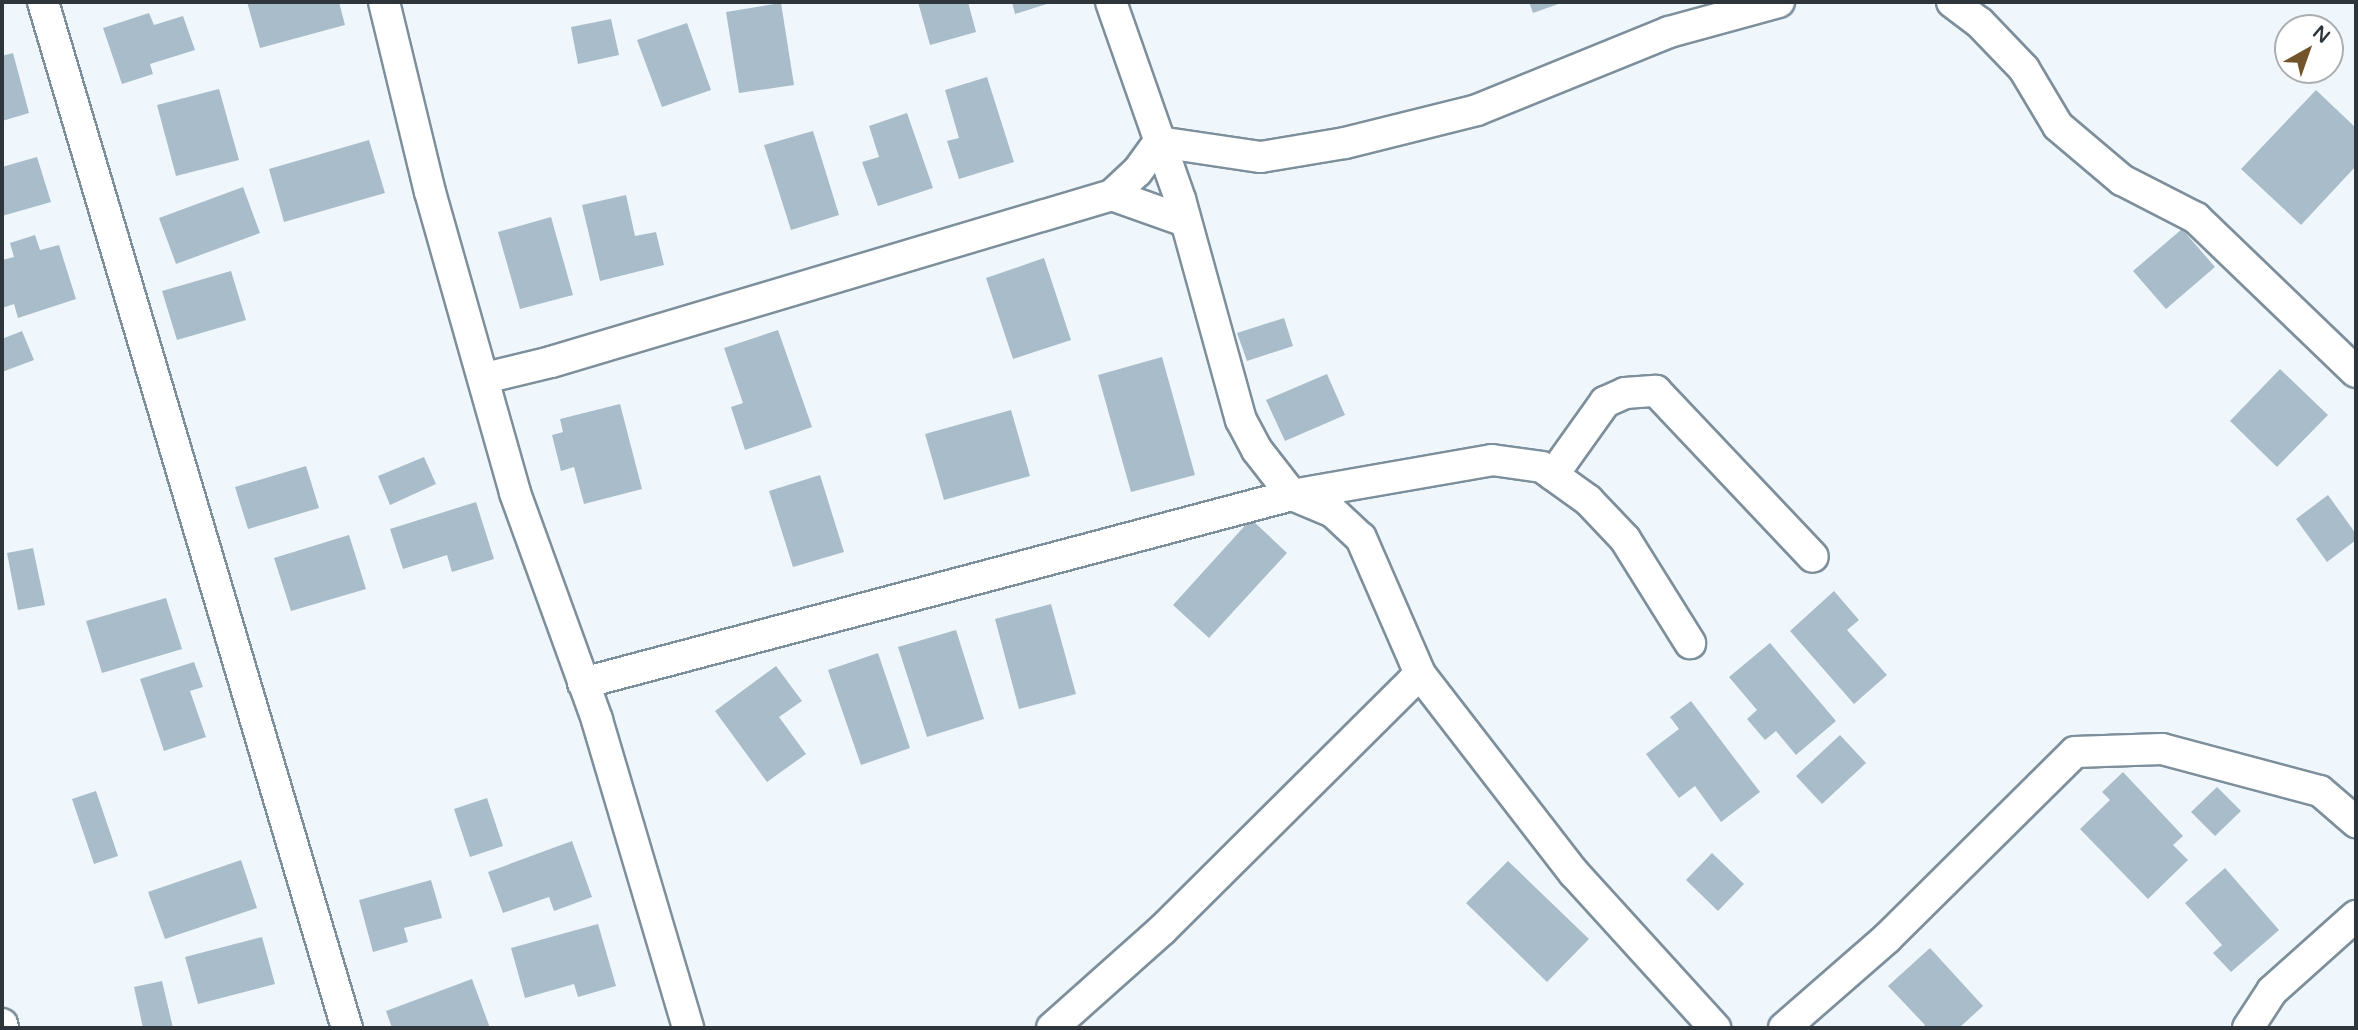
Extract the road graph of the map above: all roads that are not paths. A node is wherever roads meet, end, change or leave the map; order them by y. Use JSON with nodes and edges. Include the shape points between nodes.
{"nodes":[{"id":1,"x":43,"y":2,"type":"edge"},
{"id":2,"x":384,"y":2,"type":"edge"},
{"id":3,"x":1111,"y":2,"type":"edge"},
{"id":4,"x":1779,"y":2,"type":"edge"},
{"id":5,"x":1952,"y":2,"type":"edge"},
{"id":6,"x":1159,"y":142,"type":"junction"},
{"id":7,"x":1112,"y":195,"type":"junction"},
{"id":8,"x":1185,"y":221,"type":"junction"},
{"id":9,"x":2356,"y":372,"type":"edge"},
{"id":10,"x":485,"y":378,"type":"junction"},
{"id":11,"x":1553,"y":475,"type":"junction"},
{"id":12,"x":1292,"y":495,"type":"junction"},
{"id":13,"x":1813,"y":557,"type":"dead end"},
{"id":14,"x":1690,"y":643,"type":"dead end"},
{"id":15,"x":1420,"y":674,"type":"junction"},
{"id":16,"x":583,"y":683,"type":"junction"},
{"id":17,"x":2356,"y":822,"type":"edge"},
{"id":18,"x":2356,"y":916,"type":"edge"},
{"id":19,"x":347,"y":1028,"type":"edge"},
{"id":20,"x":688,"y":1028,"type":"edge"},
{"id":21,"x":1052,"y":1028,"type":"edge"},
{"id":22,"x":1715,"y":1028,"type":"edge"},
{"id":23,"x":1784,"y":1028,"type":"edge"},
{"id":24,"x":2248,"y":1028,"type":"edge"}],
"edges":[{"from":1,"to":19,"type":"street"},
{"from":2,"to":10,"type":"street","via":[[430,192]]},
{"from":3,"to":6,"type":"street"},
{"from":4,"to":6,"type":"street","via":[[1669,32],[1477,110],[1345,143],[1261,157]]},
{"from":5,"to":9,"type":"street","via":[[1979,22],[2024,69],[2057,126],[2122,180],[2196,218]]},
{"from":6,"to":7,"type":"street"},
{"from":6,"to":8,"type":"street"},
{"from":7,"to":8,"type":"street"},
{"from":7,"to":10,"type":"street"},
{"from":8,"to":12,"type":"street","via":[[1241,420],[1257,450]]},
{"from":10,"to":16,"type":"street","via":[[515,493]]},
{"from":11,"to":12,"type":"street","via":[[1542,467],[1492,460]]},
{"from":11,"to":13,"type":"street","via":[[1605,402],[1625,393],[1656,391]]},
{"from":11,"to":14,"type":"street","via":[[1588,500],[1625,539]]},
{"from":12,"to":15,"type":"street","via":[[1333,512],[1360,538]]},
{"from":12,"to":16,"type":"street"},
{"from":15,"to":21,"type":"street","via":[[1162,930]]},
{"from":15,"to":22,"type":"street","via":[[1574,873]]},
{"from":16,"to":20,"type":"street"},
{"from":17,"to":23,"type":"street","via":[[2320,791],[2162,749],[2076,752],[1887,937]]},
{"from":18,"to":24,"type":"street","via":[[2272,991]]}]}
